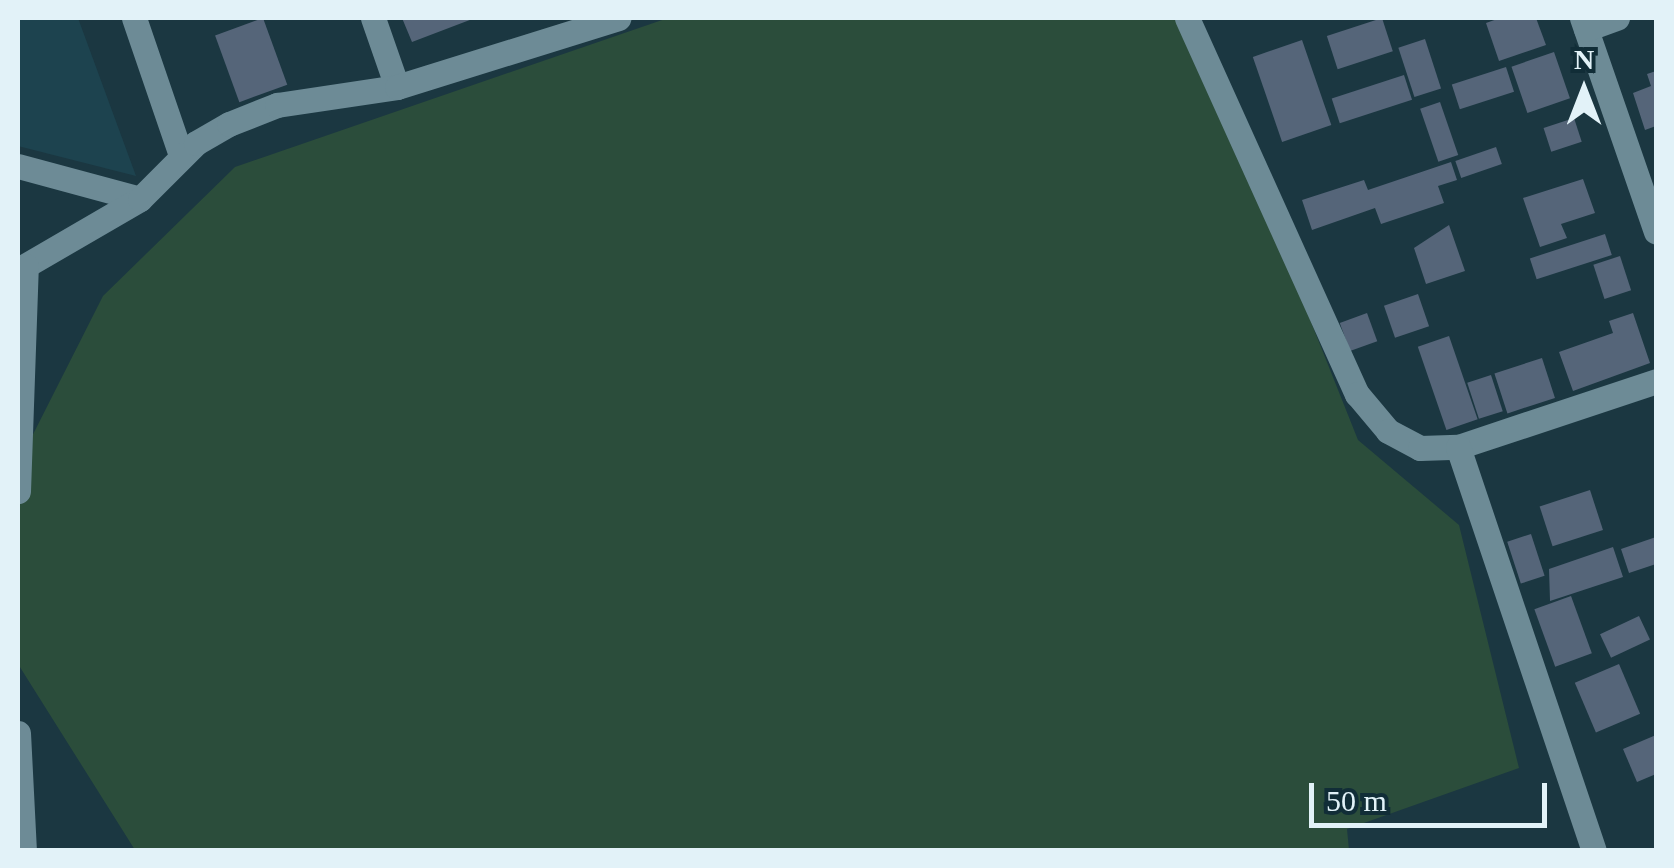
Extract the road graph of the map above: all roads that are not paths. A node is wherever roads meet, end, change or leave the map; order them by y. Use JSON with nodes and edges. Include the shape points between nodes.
{"nodes":[{"id":1,"x":134,"y":18,"type":"edge"},
{"id":2,"x":373,"y":18,"type":"edge"},
{"id":3,"x":619,"y":18,"type":"edge"},
{"id":4,"x":1187,"y":18,"type":"edge"},
{"id":5,"x":1617,"y":18,"type":"edge"},
{"id":6,"x":1584,"y":23,"type":"edge"},
{"id":7,"x":397,"y":87,"type":"junction"},
{"id":8,"x":181,"y":156,"type":"junction"},
{"id":9,"x":18,"y":166,"type":"edge"},
{"id":10,"x":140,"y":199,"type":"junction"},
{"id":11,"x":1656,"y":232,"type":"edge"},
{"id":12,"x":22,"y":268,"type":"edge"},
{"id":13,"x":1656,"y":381,"type":"edge"},
{"id":14,"x":1458,"y":448,"type":"junction"},
{"id":15,"x":18,"y":491,"type":"edge"},
{"id":16,"x":18,"y":732,"type":"edge"},
{"id":17,"x":24,"y":850,"type":"edge"},
{"id":18,"x":1594,"y":850,"type":"edge"}],
"edges":[{"from":1,"to":8,"type":"street"},
{"from":2,"to":7,"type":"street"},
{"from":3,"to":7,"type":"street"},
{"from":4,"to":14,"type":"street","via":[[1357,394],[1388,431],[1420,448]]},
{"from":5,"to":6,"type":"street"},
{"from":6,"to":11,"type":"street"},
{"from":7,"to":8,"type":"street","via":[[277,105]]},
{"from":8,"to":10,"type":"street"},
{"from":9,"to":10,"type":"street"},
{"from":10,"to":12,"type":"street"},
{"from":12,"to":15,"type":"street"},
{"from":13,"to":14,"type":"street"},
{"from":14,"to":18,"type":"street"},
{"from":16,"to":17,"type":"street"}]}
